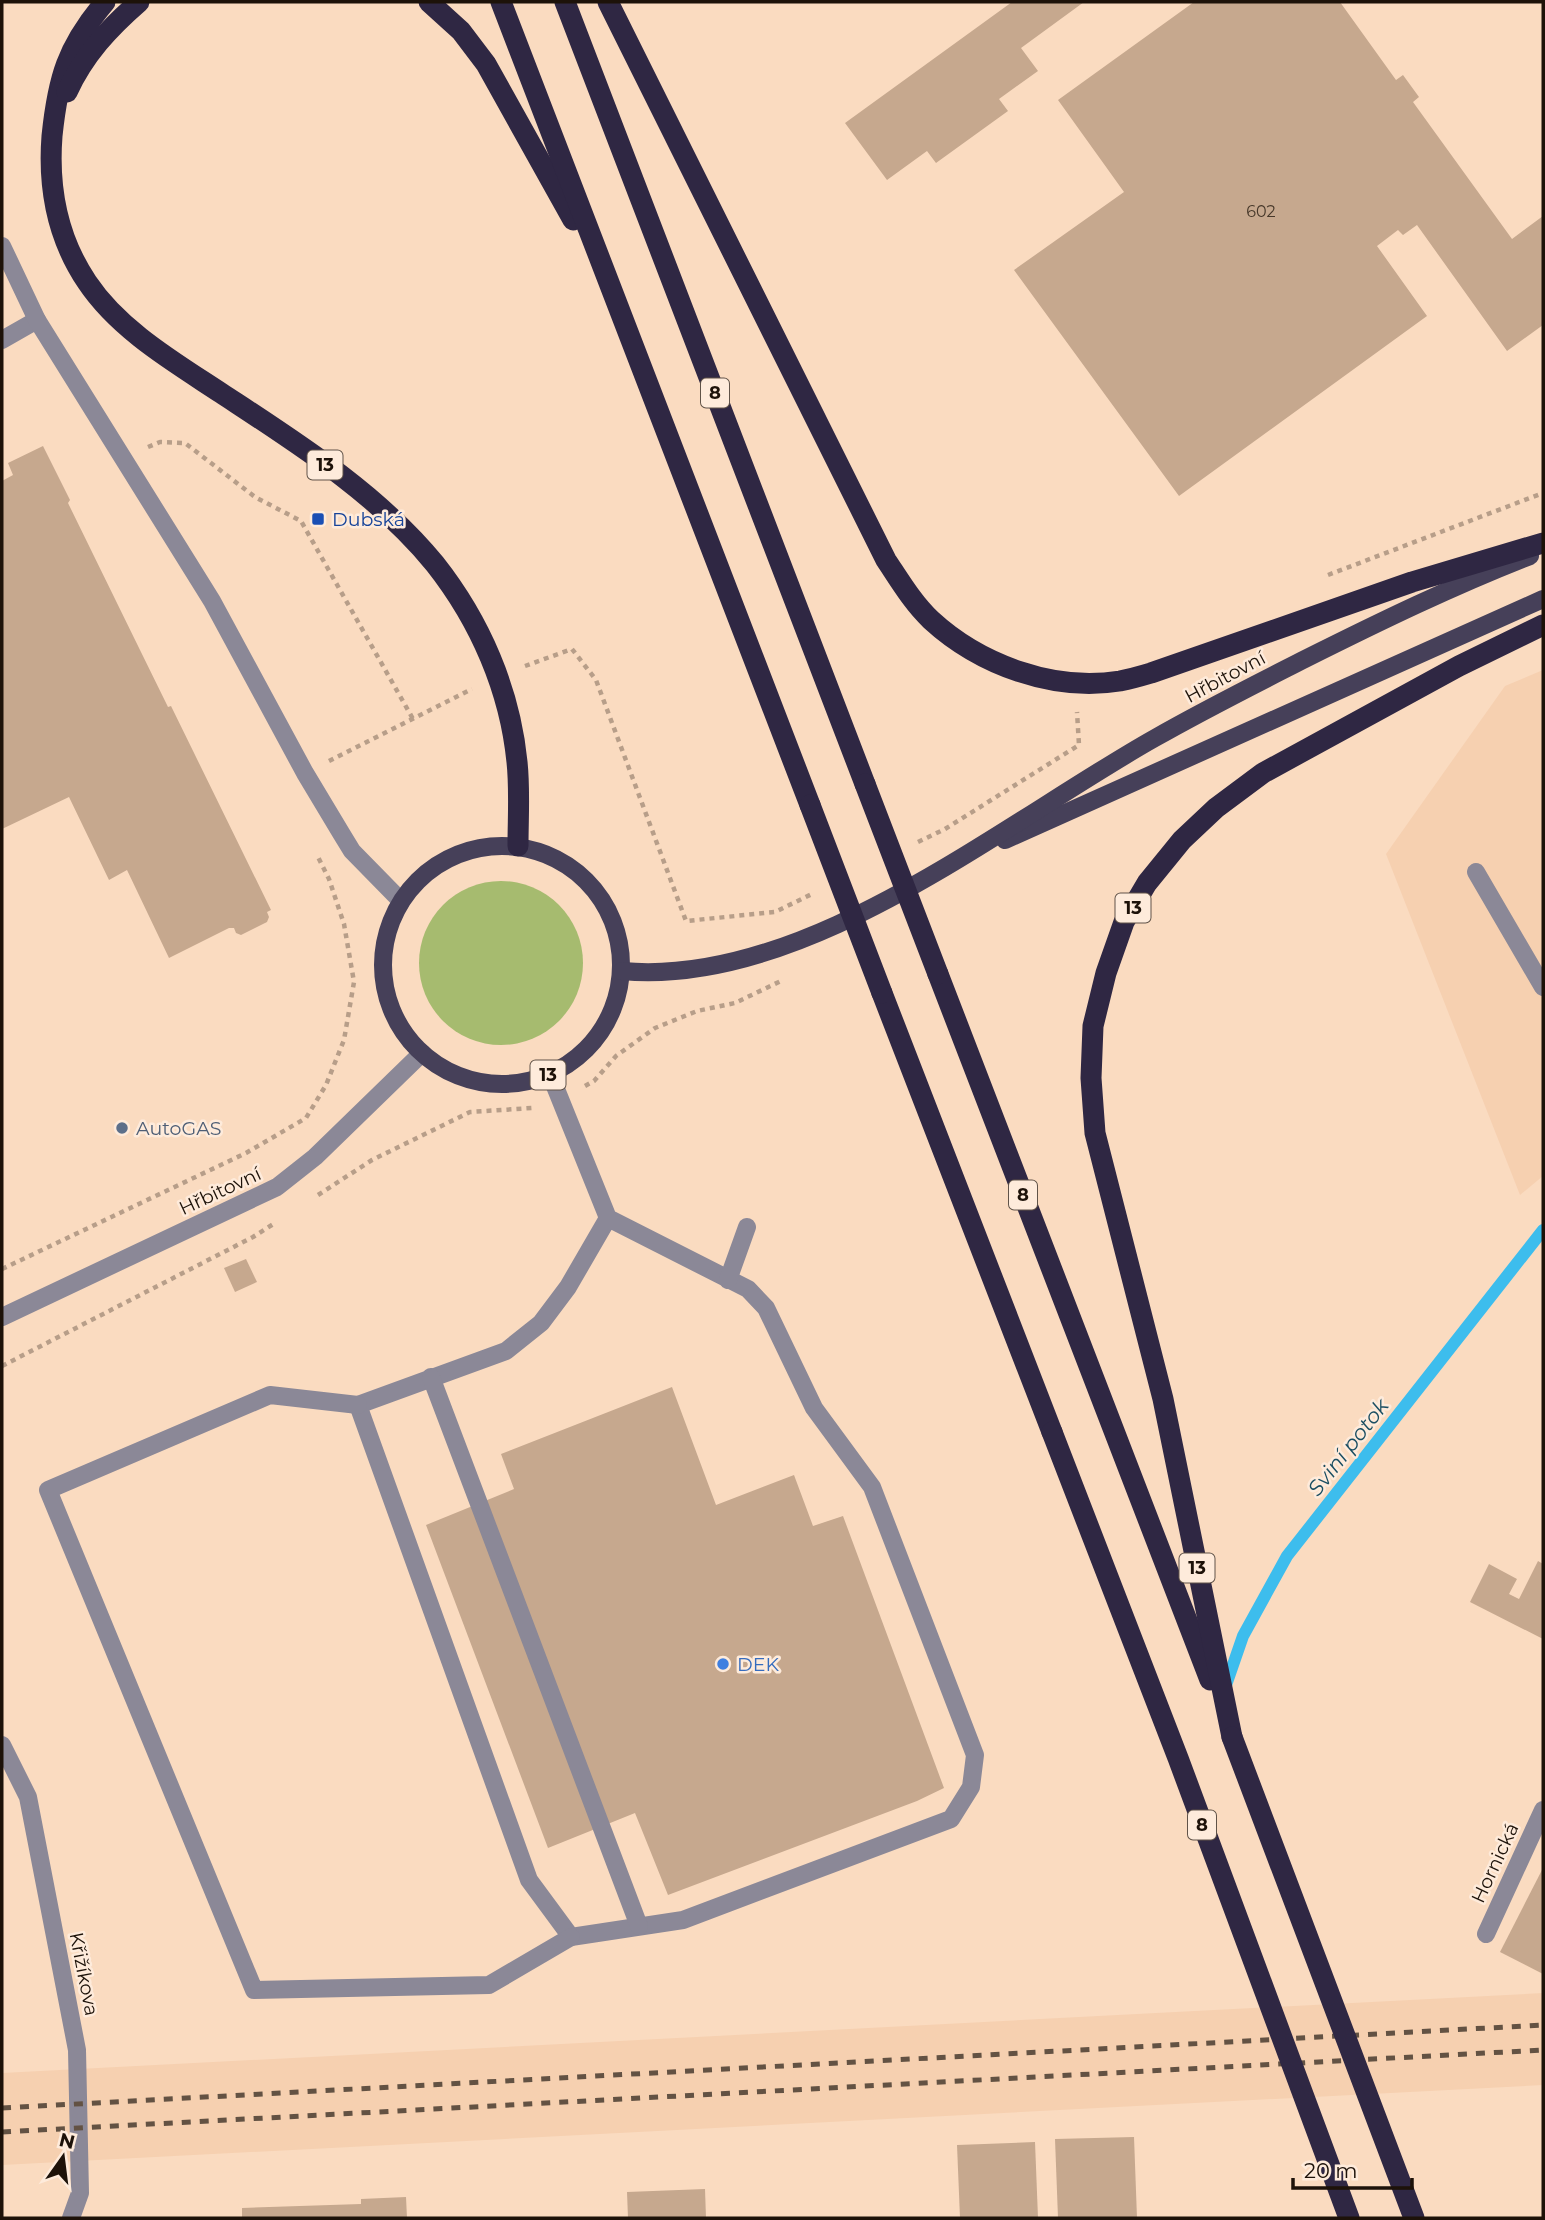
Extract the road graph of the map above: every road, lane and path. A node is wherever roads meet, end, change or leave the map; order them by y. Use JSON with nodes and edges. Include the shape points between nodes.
{"nodes":[{"id":1,"x":105,"y":2,"type":"edge"},
{"id":2,"x":139,"y":2,"type":"edge"},
{"id":3,"x":429,"y":2,"type":"edge"},
{"id":4,"x":501,"y":2,"type":"edge"},
{"id":5,"x":565,"y":2,"type":"edge"},
{"id":6,"x":608,"y":2,"type":"edge"},
{"id":7,"x":52,"y":141,"type":"junction"},
{"id":8,"x":2,"y":246,"type":"edge"},
{"id":9,"x":614,"y":296,"type":"junction"},
{"id":10,"x":37,"y":320,"type":"junction"},
{"id":11,"x":2,"y":340,"type":"edge"},
{"id":12,"x":185,"y":443,"type":"dead end"},
{"id":13,"x":1543,"y":494,"type":"edge"},
{"id":14,"x":1543,"y":543,"type":"edge"},
{"id":15,"x":1543,"y":551,"type":"edge"},
{"id":16,"x":1324,"y":577,"type":"dead end"},
{"id":17,"x":1543,"y":599,"type":"edge"},
{"id":18,"x":1543,"y":625,"type":"edge"},
{"id":19,"x":499,"y":676,"type":"junction"},
{"id":20,"x":1074,"y":682,"type":"junction"},
{"id":21,"x":412,"y":719,"type":"junction"},
{"id":22,"x":305,"y":773,"type":"junction"},
{"id":23,"x":311,"y":843,"type":"dead end"},
{"id":24,"x":518,"y":846,"type":"junction"},
{"id":25,"x":908,"y":847,"type":"dead end"},
{"id":26,"x":941,"y":869,"type":"junction"},
{"id":27,"x":1476,"y":872,"type":"dead end"},
{"id":28,"x":824,"y":888,"type":"dead end"},
{"id":29,"x":401,"y":901,"type":"junction"},
{"id":30,"x":622,"y":971,"type":"junction"},
{"id":31,"x":791,"y":976,"type":"dead end"},
{"id":32,"x":1543,"y":987,"type":"edge"},
{"id":33,"x":422,"y":1053,"type":"junction"},
{"id":34,"x":550,"y":1074,"type":"junction"},
{"id":35,"x":562,"y":1100,"type":"junction"},
{"id":36,"x":449,"y":1122,"type":"dead end"},
{"id":37,"x":608,"y":1218,"type":"junction"},
{"id":38,"x":747,"y":1227,"type":"dead end"},
{"id":39,"x":2,"y":1269,"type":"edge"},
{"id":40,"x":728,"y":1280,"type":"junction"},
{"id":41,"x":2,"y":1317,"type":"edge"},
{"id":42,"x":430,"y":1377,"type":"junction"},
{"id":43,"x":358,"y":1405,"type":"junction"},
{"id":44,"x":1232,"y":1737,"type":"junction"},
{"id":45,"x":2,"y":1745,"type":"edge"},
{"id":46,"x":1543,"y":1810,"type":"edge"},
{"id":47,"x":639,"y":1926,"type":"junction"},
{"id":48,"x":1486,"y":1934,"type":"dead end"},
{"id":49,"x":571,"y":1937,"type":"junction"},
{"id":50,"x":71,"y":2218,"type":"edge"},
{"id":51,"x":1349,"y":2218,"type":"edge"},
{"id":52,"x":1414,"y":2218,"type":"edge"}],
"edges":[{"from":1,"to":7,"type":"highway","via":[[66,60]]},
{"from":2,"to":7,"type":"highway","number":"13","via":[[86,58],[62,101]]},
{"from":3,"to":9,"type":"highway","via":[[461,31],[486,64]]},
{"from":4,"to":9,"type":"highway","number":"8"},
{"from":5,"to":44,"type":"highway","number":"8","bridge":true},
{"from":6,"to":20,"type":"highway","via":[[908,595],[963,644],[996,663],[1051,681]]},
{"from":7,"to":19,"type":"highway","number":"13","via":[[52,185],[59,221],[70,254],[89,284],[138,334],[324,463],[399,526],[435,565],[470,617]]},
{"from":8,"to":10,"type":"street"},
{"from":9,"to":51,"type":"highway","number":"8","bridge":true,"via":[[1178,1758]]},
{"from":10,"to":11,"type":"street"},
{"from":10,"to":22,"type":"street","via":[[212,601]]},
{"from":12,"to":21,"type":"path","via":[[255,497],[301,521]]},
{"from":13,"to":16,"type":"path"},
{"from":14,"to":20,"type":"highway","via":[[1412,582],[1151,673],[1119,681]]},
{"from":15,"to":26,"type":"main road","name":"Hřbitovní","via":[[1434,596],[1250,687],[1144,744]]},
{"from":17,"to":26,"type":"main road","name":"Hřbitovní"},
{"from":18,"to":44,"type":"highway","number":"13","via":[[1264,773],[1216,808],[1181,840],[1147,883],[1124,922],[1106,973],[1093,1026],[1095,1133],[1163,1399]]},
{"from":19,"to":21,"type":"path"},
{"from":19,"to":24,"type":"highway","number":"13","via":[[518,764]]},
{"from":19,"to":28,"type":"path","via":[[572,649],[596,680],[686,921],[775,912]]},
{"from":20,"to":25,"type":"path","via":[[1079,745]]},
{"from":21,"to":22,"type":"path"},
{"from":22,"to":29,"type":"street","via":[[352,851]]},
{"from":23,"to":39,"type":"path","via":[[344,924],[354,982],[344,1040],[326,1085],[306,1118],[246,1153]]},
{"from":24,"to":29,"type":"main road","via":[[483,847],[447,859],[428,871]]},
{"from":24,"to":30,"type":"main road","number":"13","via":[[548,854],[592,887],[616,928]]},
{"from":26,"to":30,"type":"main road","name":"Hřbitovní","via":[[870,908],[783,947],[701,969],[653,974]]},
{"from":27,"to":32,"type":"street"},
{"from":29,"to":33,"type":"main road","via":[[386,935],[383,979],[396,1020]]},
{"from":30,"to":34,"type":"main road","number":"13","via":[[618,995],[599,1035],[584,1053]]},
{"from":31,"to":35,"type":"path","via":[[735,1003],[697,1011],[655,1028],[616,1056],[594,1081]]},
{"from":33,"to":34,"type":"main road","number":"13","via":[[457,1076],[476,1081],[514,1084]]},
{"from":33,"to":41,"type":"street","name":"Hřbitovní","via":[[315,1157],[277,1187]]},
{"from":34,"to":35,"type":"street"},
{"from":35,"to":36,"type":"path","via":[[544,1107],[470,1112]]},
{"from":35,"to":37,"type":"street"},
{"from":37,"to":40,"type":"street"},
{"from":37,"to":42,"type":"street","via":[[541,1323],[506,1350]]},
{"from":38,"to":40,"type":"street"},
{"from":40,"to":47,"type":"street","via":[[748,1289],[766,1308],[814,1408],[872,1487],[975,1755],[971,1787],[951,1819],[683,1920]]},
{"from":42,"to":43,"type":"street"},
{"from":42,"to":47,"type":"street"},
{"from":43,"to":49,"type":"street","via":[[528,1880]]},
{"from":43,"to":49,"type":"street","via":[[270,1395],[48,1490],[254,1990],[489,1984]]},
{"from":44,"to":52,"type":"highway","number":"8","bridge":true},
{"from":45,"to":50,"type":"street","name":"Křižíkova","via":[[28,1797],[77,2050],[80,2193]]},
{"from":46,"to":48,"type":"street","name":"Hornická"},
{"from":47,"to":49,"type":"street"}]}
